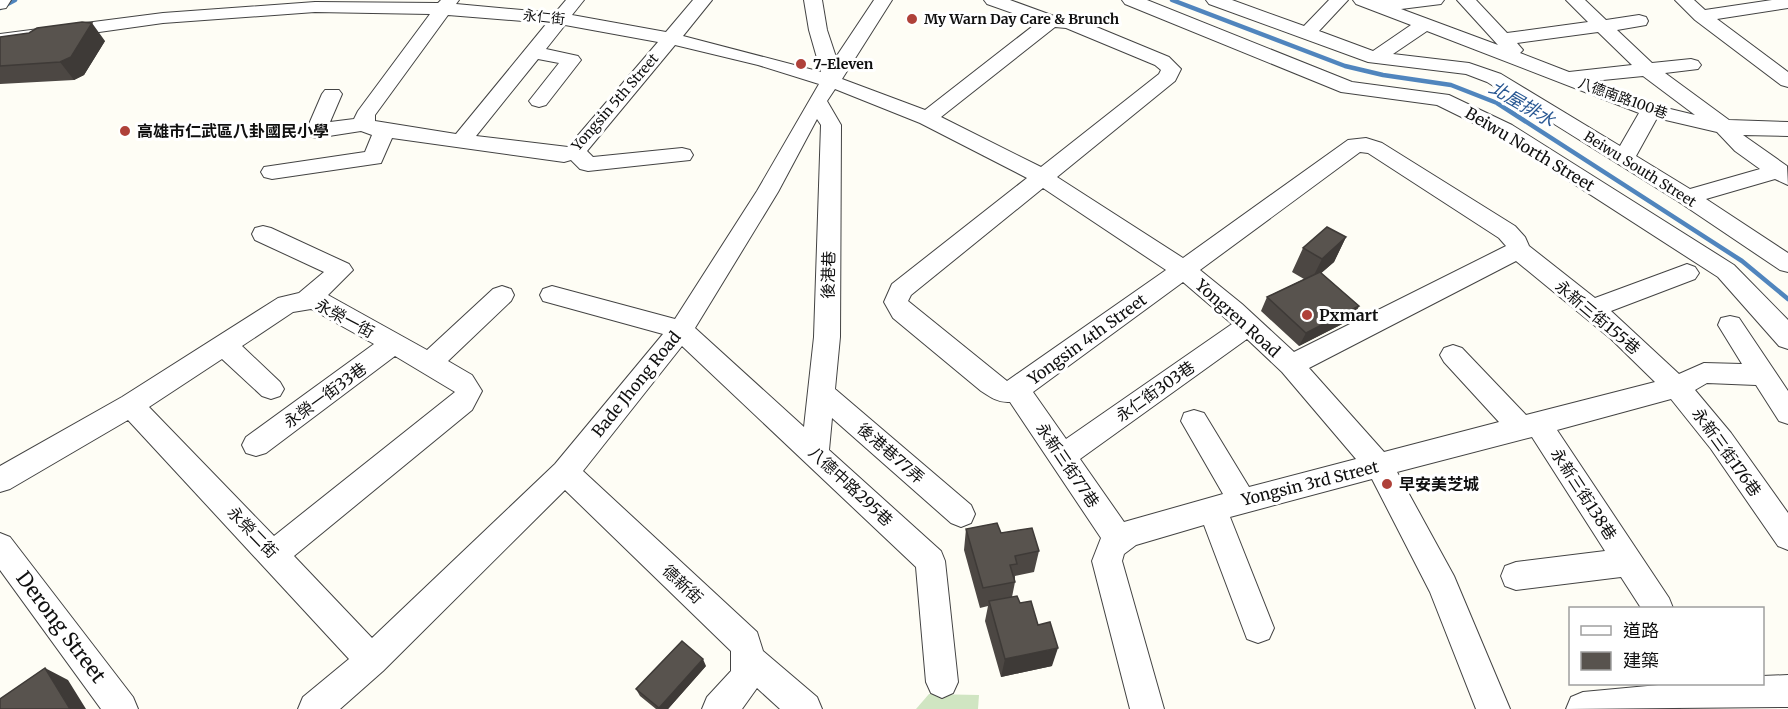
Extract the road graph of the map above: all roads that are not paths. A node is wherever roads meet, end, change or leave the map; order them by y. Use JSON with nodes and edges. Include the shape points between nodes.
{"nodes":[{"id":1,"x":2,"y":0,"type":"edge"},
{"id":2,"x":171,"y":0,"type":"edge"},
{"id":3,"x":575,"y":0,"type":"edge"},
{"id":4,"x":703,"y":0,"type":"edge"},
{"id":5,"x":813,"y":0,"type":"edge"},
{"id":6,"x":883,"y":0,"type":"edge"},
{"id":7,"x":993,"y":0,"type":"edge"},
{"id":8,"x":1131,"y":0,"type":"edge"},
{"id":9,"x":1215,"y":0,"type":"edge"},
{"id":10,"x":1339,"y":0,"type":"edge"},
{"id":11,"x":1435,"y":0,"type":"edge"},
{"id":12,"x":1466,"y":0,"type":"edge"},
{"id":13,"x":1575,"y":0,"type":"edge"},
{"id":14,"x":1684,"y":0,"type":"edge"},
{"id":15,"x":316,"y":3,"type":"edge"},
{"id":16,"x":1369,"y":3,"type":"edge"},
{"id":17,"x":1788,"y":3,"type":"edge"},
{"id":18,"x":0,"y":4,"type":"edge"},
{"id":19,"x":446,"y":4,"type":"edge"},
{"id":20,"x":232,"y":7,"type":"edge"},
{"id":21,"x":1701,"y":16,"type":"junction"},
{"id":22,"x":163,"y":18,"type":"junction"},
{"id":23,"x":562,"y":19,"type":"junction"},
{"id":24,"x":1051,"y":21,"type":"junction"},
{"id":25,"x":1639,"y":21,"type":"dead end"},
{"id":26,"x":1425,"y":24,"type":"junction"},
{"id":27,"x":1602,"y":26,"type":"junction"},
{"id":28,"x":1307,"y":33,"type":"junction"},
{"id":29,"x":669,"y":38,"type":"junction"},
{"id":30,"x":0,"y":40,"type":"edge"},
{"id":31,"x":534,"y":52,"type":"junction"},
{"id":32,"x":1512,"y":53,"type":"junction"},
{"id":33,"x":1375,"y":58,"type":"junction"},
{"id":34,"x":1691,"y":65,"type":"dead end"},
{"id":35,"x":1647,"y":69,"type":"junction"},
{"id":36,"x":1566,"y":77,"type":"junction"},
{"id":37,"x":1788,"y":81,"type":"edge"},
{"id":38,"x":1491,"y":82,"type":"junction"},
{"id":39,"x":827,"y":86,"type":"junction"},
{"id":40,"x":332,"y":94,"type":"dead end"},
{"id":41,"x":539,"y":101,"type":"dead end"},
{"id":42,"x":1471,"y":107,"type":"junction"},
{"id":43,"x":1651,"y":110,"type":"junction"},
{"id":44,"x":927,"y":118,"type":"junction"},
{"id":45,"x":1722,"y":125,"type":"junction"},
{"id":46,"x":374,"y":127,"type":"junction"},
{"id":47,"x":1788,"y":129,"type":"edge"},
{"id":48,"x":461,"y":141,"type":"junction"},
{"id":49,"x":575,"y":152,"type":"junction"},
{"id":50,"x":681,"y":155,"type":"dead end"},
{"id":51,"x":1623,"y":159,"type":"junction"},
{"id":52,"x":272,"y":172,"type":"dead end"},
{"id":53,"x":1783,"y":174,"type":"edge"},
{"id":54,"x":1042,"y":177,"type":"junction"},
{"id":55,"x":1687,"y":197,"type":"junction"},
{"id":56,"x":263,"y":234,"type":"dead end"},
{"id":57,"x":1518,"y":249,"type":"junction"},
{"id":58,"x":1784,"y":256,"type":"edge"},
{"id":59,"x":1184,"y":270,"type":"junction"},
{"id":60,"x":1687,"y":273,"type":"dead end"},
{"id":61,"x":502,"y":294,"type":"dead end"},
{"id":62,"x":552,"y":295,"type":"dead end"},
{"id":63,"x":308,"y":299,"type":"junction"},
{"id":64,"x":1592,"y":309,"type":"junction"},
{"id":65,"x":1248,"y":325,"type":"junction"},
{"id":66,"x":1730,"y":325,"type":"dead end"},
{"id":67,"x":681,"y":330,"type":"junction"},
{"id":68,"x":1788,"y":339,"type":"edge"},
{"id":69,"x":393,"y":344,"type":"junction"},
{"id":70,"x":224,"y":345,"type":"junction"},
{"id":71,"x":1453,"y":355,"type":"dead end"},
{"id":72,"x":429,"y":363,"type":"junction"},
{"id":73,"x":1291,"y":365,"type":"junction"},
{"id":74,"x":1763,"y":375,"type":"junction"},
{"id":75,"x":1677,"y":387,"type":"junction"},
{"id":76,"x":271,"y":389,"type":"dead end"},
{"id":77,"x":1017,"y":390,"type":"junction"},
{"id":78,"x":821,"y":393,"type":"junction"},
{"id":79,"x":131,"y":405,"type":"junction"},
{"id":80,"x":1788,"y":412,"type":"edge"},
{"id":81,"x":1194,"y":421,"type":"dead end"},
{"id":82,"x":1531,"y":427,"type":"junction"},
{"id":83,"x":256,"y":445,"type":"dead end"},
{"id":84,"x":815,"y":452,"type":"junction"},
{"id":85,"x":1063,"y":456,"type":"junction"},
{"id":86,"x":1379,"y":466,"type":"junction"},
{"id":87,"x":565,"y":472,"type":"junction"},
{"id":88,"x":0,"y":480,"type":"edge"},
{"id":89,"x":1242,"y":501,"type":"junction"},
{"id":90,"x":1214,"y":509,"type":"junction"},
{"id":91,"x":961,"y":514,"type":"dead end"},
{"id":92,"x":1781,"y":528,"type":"edge"},
{"id":93,"x":1119,"y":540,"type":"junction"},
{"id":94,"x":0,"y":546,"type":"edge"},
{"id":95,"x":274,"y":554,"type":"junction"},
{"id":96,"x":1628,"y":562,"type":"junction"},
{"id":97,"x":1516,"y":576,"type":"dead end"},
{"id":98,"x":1657,"y":607,"type":"edge"},
{"id":99,"x":1258,"y":628,"type":"dead end"},
{"id":100,"x":372,"y":660,"type":"junction"},
{"id":101,"x":750,"y":661,"type":"junction"},
{"id":102,"x":942,"y":682,"type":"dead end"},
{"id":103,"x":1788,"y":691,"type":"edge"},
{"id":104,"x":1715,"y":696,"type":"edge"},
{"id":105,"x":121,"y":709,"type":"edge"},
{"id":106,"x":315,"y":709,"type":"edge"},
{"id":107,"x":719,"y":709,"type":"edge"},
{"id":108,"x":805,"y":709,"type":"edge"},
{"id":109,"x":1147,"y":709,"type":"edge"},
{"id":110,"x":1493,"y":709,"type":"edge"},
{"id":111,"x":1583,"y":709,"type":"edge"}],
"edges":[{"from":1,"to":18,"type":"street"},
{"from":2,"to":22,"type":"street"},
{"from":3,"to":23,"type":"street"},
{"from":4,"to":29,"type":"street","name":"Yongsin 5th Street"},
{"from":5,"to":39,"type":"street","name":"後港巷"},
{"from":6,"to":39,"type":"street","name":"Bade Jhong Road"},
{"from":7,"to":24,"type":"street"},
{"from":8,"to":42,"type":"street","name":"Beiwu North Street","via":[[1348,88],[1442,99]]},
{"from":9,"to":28,"type":"street","name":"Beiwu South Street"},
{"from":10,"to":28,"type":"street"},
{"from":11,"to":16,"type":"street"},
{"from":12,"to":32,"type":"street","name":"八德南路100巷"},
{"from":13,"to":27,"type":"street","name":"八德南路100巷"},
{"from":14,"to":21,"type":"street"},
{"from":15,"to":19,"type":"street","name":"永仁街"},
{"from":15,"to":20,"type":"street","name":"永仁街"},
{"from":16,"to":26,"type":"street","name":"八德南路100巷"},
{"from":17,"to":21,"type":"street"},
{"from":19,"to":23,"type":"street","name":"永仁街"},
{"from":19,"to":46,"type":"street","via":[[365,115]]},
{"from":20,"to":22,"type":"street","name":"永仁街"},
{"from":21,"to":37,"type":"street"},
{"from":22,"to":30,"type":"street","name":"永仁街"},
{"from":23,"to":29,"type":"street","name":"永仁街"},
{"from":23,"to":31,"type":"street"},
{"from":24,"to":44,"type":"street"},
{"from":24,"to":54,"type":"street","name":"Yongsin 4th Street","via":[[1070,23],[1162,61],[1171,69],[1168,77]]},
{"from":25,"to":27,"type":"street"},
{"from":26,"to":32,"type":"street","name":"八德南路100巷"},
{"from":26,"to":33,"type":"street"},
{"from":27,"to":32,"type":"street"},
{"from":27,"to":35,"type":"street","name":"八德南路100巷"},
{"from":28,"to":33,"type":"street","name":"Beiwu South Street"},
{"from":29,"to":39,"type":"street","name":"永仁街","via":[[764,61]]},
{"from":29,"to":49,"type":"street","name":"Yongsin 5th Street"},
{"from":31,"to":41,"type":"street","via":[[571,60]]},
{"from":31,"to":48,"type":"street"},
{"from":32,"to":36,"type":"street","name":"八德南路100巷"},
{"from":32,"to":38,"type":"street"},
{"from":33,"to":38,"type":"street","name":"Beiwu South Street","via":[[1469,69]]},
{"from":34,"to":35,"type":"street"},
{"from":35,"to":36,"type":"street"},
{"from":35,"to":45,"type":"street","name":"八德南路100巷"},
{"from":36,"to":43,"type":"street","name":"八德南路100巷"},
{"from":38,"to":42,"type":"street"},
{"from":38,"to":51,"type":"street","name":"Beiwu South Street"},
{"from":39,"to":44,"type":"street","name":"Yongren Road"},
{"from":39,"to":67,"type":"street","name":"Bade Jhong Road"},
{"from":39,"to":78,"type":"street","name":"後港巷","via":[[831,125],[827,337]]},
{"from":40,"to":46,"type":"street","name":"Yongsin 5th Street","via":[[316,131]]},
{"from":42,"to":68,"type":"street","name":"Beiwu North Street","via":[[1726,271]]},
{"from":43,"to":45,"type":"street","name":"八德南路100巷","via":[[1690,122]]},
{"from":43,"to":51,"type":"street"},
{"from":44,"to":54,"type":"street","name":"Yongren Road"},
{"from":45,"to":47,"type":"street"},
{"from":45,"to":53,"type":"street","name":"八德南路100巷","via":[[1742,146]]},
{"from":46,"to":48,"type":"street","name":"Yongsin 5th Street"},
{"from":46,"to":52,"type":"street","via":[[373,158]]},
{"from":48,"to":49,"type":"street","name":"Yongsin 5th Street","via":[[564,155]]},
{"from":49,"to":50,"type":"street","via":[[588,164]]},
{"from":51,"to":55,"type":"street","name":"Beiwu South Street"},
{"from":53,"to":55,"type":"street"},
{"from":54,"to":59,"type":"street","name":"Yongren Road"},
{"from":54,"to":77,"type":"street","name":"Yongsin 4th Street","via":[[901,290],[897,302],[902,311],[990,384],[1004,392]]},
{"from":55,"to":58,"type":"street","name":"Beiwu South Street"},
{"from":56,"to":63,"type":"street","via":[[341,270]]},
{"from":57,"to":59,"type":"street","name":"Yongsin 4th Street","via":[[1507,232],[1375,148],[1355,145]]},
{"from":57,"to":64,"type":"street","name":"永新三街155巷"},
{"from":57,"to":73,"type":"street"},
{"from":59,"to":65,"type":"street","name":"Yongren Road"},
{"from":59,"to":77,"type":"street","name":"Yongsin 4th Street"},
{"from":60,"to":64,"type":"street"},
{"from":61,"to":72,"type":"street"},
{"from":62,"to":67,"type":"street"},
{"from":63,"to":69,"type":"street","name":"永榮一街"},
{"from":63,"to":70,"type":"street","name":"永榮一街","via":[[287,304]]},
{"from":64,"to":75,"type":"street","name":"永新三街155巷"},
{"from":65,"to":73,"type":"street","name":"Yongren Road"},
{"from":65,"to":85,"type":"street","name":"永仁街303巷"},
{"from":66,"to":74,"type":"street"},
{"from":67,"to":84,"type":"street","name":"八德中路295巷"},
{"from":67,"to":87,"type":"street","name":"Bade Jhong Road"},
{"from":69,"to":72,"type":"street","name":"永榮一街"},
{"from":69,"to":83,"type":"street","name":"永榮一街33巷"},
{"from":70,"to":76,"type":"street"},
{"from":70,"to":79,"type":"street","name":"永榮一街"},
{"from":71,"to":82,"type":"street","name":"永新三街138巷"},
{"from":72,"to":95,"type":"street","name":"永榮一街","via":[[463,382],[470,391],[463,402]]},
{"from":73,"to":86,"type":"street","name":"Yongren Road"},
{"from":74,"to":75,"type":"street","name":"Yongsin 3rd Street","via":[[1704,373]]},
{"from":74,"to":80,"type":"street"},
{"from":75,"to":82,"type":"street","name":"Yongsin 3rd Street"},
{"from":75,"to":92,"type":"street","name":"永新三街176巷"},
{"from":77,"to":85,"type":"street","name":"永新三街77巷"},
{"from":78,"to":84,"type":"street","name":"後港巷"},
{"from":78,"to":91,"type":"street","name":"後港巷77弄"},
{"from":79,"to":88,"type":"street","name":"永榮一街"},
{"from":79,"to":95,"type":"street","name":"永榮二街"},
{"from":81,"to":89,"type":"street"},
{"from":82,"to":86,"type":"street","name":"Yongsin 3rd Street"},
{"from":82,"to":96,"type":"street","name":"永新三街138巷"},
{"from":84,"to":102,"type":"street","name":"八德中路295巷","via":[[930,561]]},
{"from":85,"to":93,"type":"street","name":"永新三街77巷"},
{"from":86,"to":89,"type":"street","name":"Yongsin 3rd Street"},
{"from":86,"to":110,"type":"street","name":"Yongren Road","via":[[1443,586]]},
{"from":87,"to":100,"type":"street","name":"Bade Jhong Road"},
{"from":87,"to":101,"type":"street","name":"德新街","via":[[746,644]]},
{"from":89,"to":90,"type":"street","name":"Yongsin 3rd Street"},
{"from":90,"to":93,"type":"street","name":"Yongsin 3rd Street"},
{"from":90,"to":99,"type":"street"},
{"from":93,"to":109,"type":"street","via":[[1108,551],[1107,561]]},
{"from":94,"to":105,"type":"street","name":"Derong Street"},
{"from":95,"to":100,"type":"street","name":"永榮二街"},
{"from":96,"to":97,"type":"street"},
{"from":96,"to":98,"type":"street","name":"永新三街138巷"},
{"from":100,"to":106,"type":"street","name":"Bade Jhong Road"},
{"from":101,"to":107,"type":"street","via":[[744,684]]},
{"from":101,"to":108,"type":"street"},
{"from":103,"to":104,"type":"street"},
{"from":104,"to":111,"type":"street"}]}
